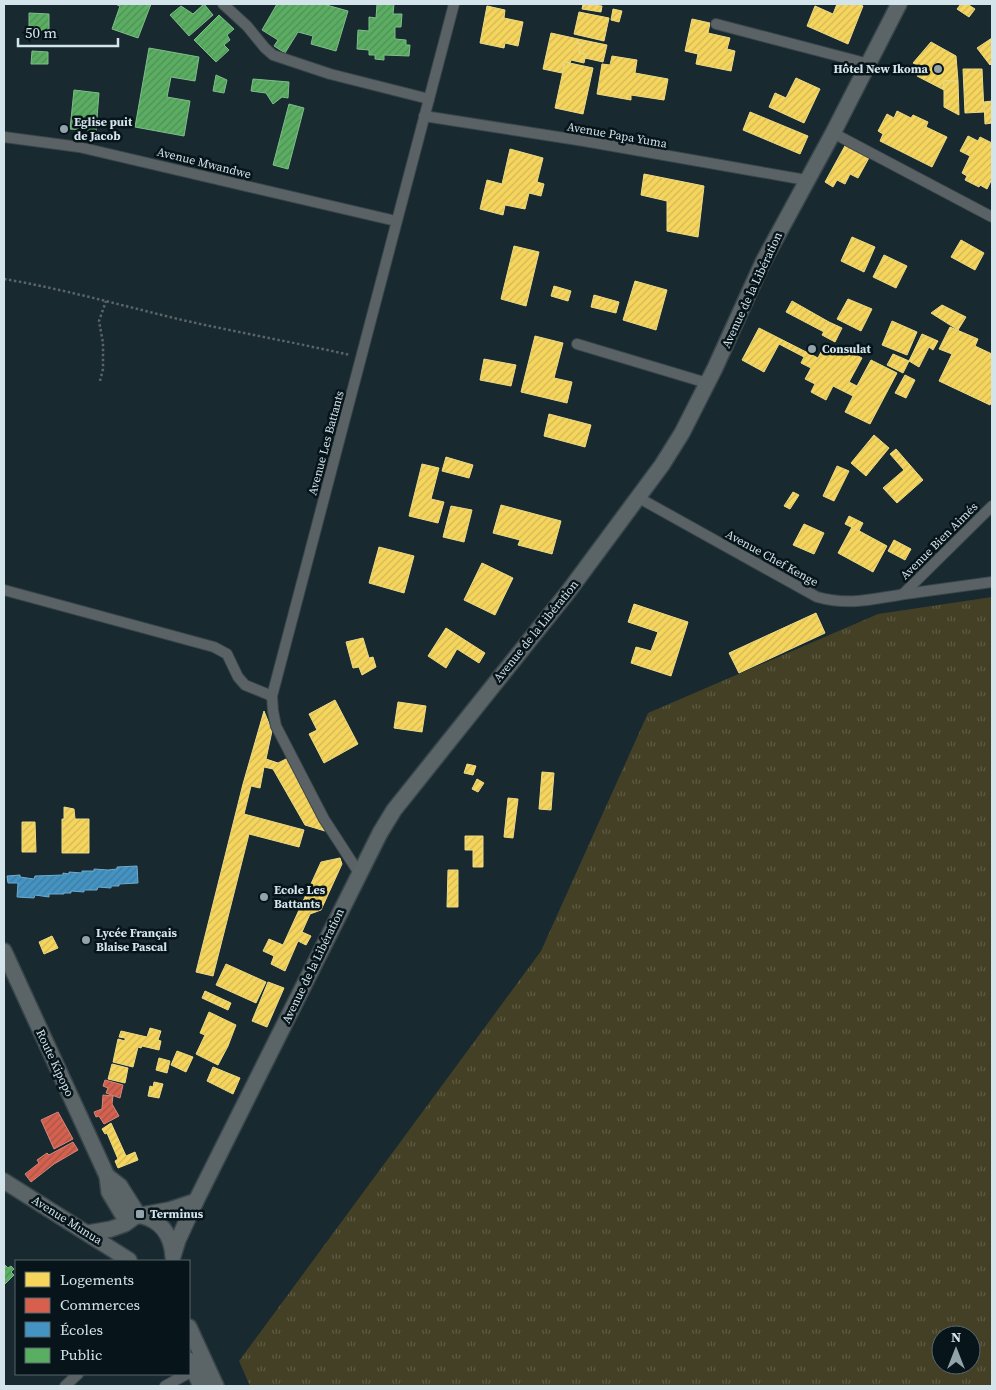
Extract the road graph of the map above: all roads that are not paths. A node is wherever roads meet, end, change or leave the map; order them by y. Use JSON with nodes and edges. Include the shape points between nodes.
{"nodes":[{"id":1,"x":223,"y":4,"type":"edge"},
{"id":2,"x":454,"y":4,"type":"edge"},
{"id":3,"x":899,"y":4,"type":"edge"},
{"id":4,"x":716,"y":24,"type":"dead end"},
{"id":5,"x":869,"y":64,"type":"junction"},
{"id":6,"x":429,"y":99,"type":"junction"},
{"id":7,"x":424,"y":116,"type":"junction"},
{"id":8,"x":833,"y":132,"type":"junction"},
{"id":9,"x":4,"y":137,"type":"edge"},
{"id":10,"x":806,"y":180,"type":"junction"},
{"id":11,"x":992,"y":217,"type":"edge"},
{"id":12,"x":396,"y":221,"type":"junction"},
{"id":13,"x":577,"y":344,"type":"dead end"},
{"id":14,"x":707,"y":382,"type":"junction"},
{"id":15,"x":639,"y":498,"type":"junction"},
{"id":16,"x":992,"y":506,"type":"edge"},
{"id":17,"x":992,"y":582,"type":"edge"},
{"id":18,"x":4,"y":590,"type":"edge"},
{"id":19,"x":903,"y":594,"type":"junction"},
{"id":20,"x":272,"y":696,"type":"junction"},
{"id":21,"x":359,"y":873,"type":"junction"},
{"id":22,"x":4,"y":951,"type":"edge"},
{"id":23,"x":4,"y":1180,"type":"edge"},
{"id":24,"x":196,"y":1201,"type":"junction"},
{"id":25,"x":133,"y":1219,"type":"junction"},
{"id":26,"x":88,"y":1233,"type":"junction"},
{"id":27,"x":173,"y":1258,"type":"edge"},
{"id":28,"x":128,"y":1260,"type":"edge"},
{"id":29,"x":130,"y":1260,"type":"edge"},
{"id":30,"x":190,"y":1329,"type":"edge"},
{"id":31,"x":190,"y":1370,"type":"edge"},
{"id":32,"x":77,"y":1375,"type":"edge"},
{"id":33,"x":181,"y":1375,"type":"edge"},
{"id":34,"x":65,"y":1386,"type":"edge"},
{"id":35,"x":165,"y":1386,"type":"edge"},
{"id":36,"x":201,"y":1386,"type":"edge"},
{"id":37,"x":216,"y":1386,"type":"edge"}],
"edges":[{"from":1,"to":6,"type":"street","via":[[274,55],[330,74]]},
{"from":2,"to":6,"type":"street","name":"Avenue Les Battants"},
{"from":3,"to":5,"type":"street","name":"Avenue de la Libération"},
{"from":4,"to":5,"type":"street"},
{"from":5,"to":8,"type":"street","name":"Avenue de la Libération"},
{"from":6,"to":7,"type":"street","name":"Avenue Les Battants"},
{"from":7,"to":10,"type":"street","name":"Avenue Papa Yuma"},
{"from":7,"to":12,"type":"street","name":"Avenue Les Battants"},
{"from":8,"to":10,"type":"street","name":"Avenue de la Libération"},
{"from":8,"to":11,"type":"street"},
{"from":9,"to":12,"type":"street","name":"Avenue Mwandwe","via":[[80,147]]},
{"from":10,"to":14,"type":"street","name":"Avenue de la Libération","via":[[763,262]]},
{"from":12,"to":20,"type":"street","name":"Avenue Les Battants"},
{"from":13,"to":14,"type":"street"},
{"from":14,"to":15,"type":"street","name":"Avenue de la Libération","via":[[682,433]]},
{"from":15,"to":19,"type":"street","name":"Avenue Chef Kenge","via":[[817,597],[851,603]]},
{"from":15,"to":21,"type":"street","name":"Avenue de la Libération","via":[[394,810]]},
{"from":16,"to":19,"type":"street","name":"Avenue Bien Aimés"},
{"from":17,"to":19,"type":"street","name":"Avenue Chef Kenge"},
{"from":18,"to":20,"type":"street","via":[[214,647],[227,654],[245,685]]},
{"from":20,"to":21,"type":"street","name":"Avenue Les Battants","via":[[276,726],[324,819]]},
{"from":21,"to":24,"type":"street","name":"Avenue de la Libération"},
{"from":22,"to":25,"type":"street","name":"Route Kipopo","via":[[107,1176],[108,1192]]},
{"from":23,"to":26,"type":"street","name":"Avenue Munua"},
{"from":24,"to":25,"type":"street"},
{"from":24,"to":27,"type":"street","name":"Avenue de la Libération"},
{"from":25,"to":26,"type":"street","via":[[111,1229]]},
{"from":25,"to":27,"type":"street","via":[[153,1220],[163,1228],[171,1242]]},
{"from":25,"to":29,"type":"street","via":[[122,1232],[122,1242]]},
{"from":26,"to":28,"type":"street","name":"Avenue Munua"},
{"from":30,"to":37,"type":"street"},
{"from":31,"to":36,"type":"street"},
{"from":32,"to":34,"type":"street"},
{"from":33,"to":35,"type":"street"}]}
